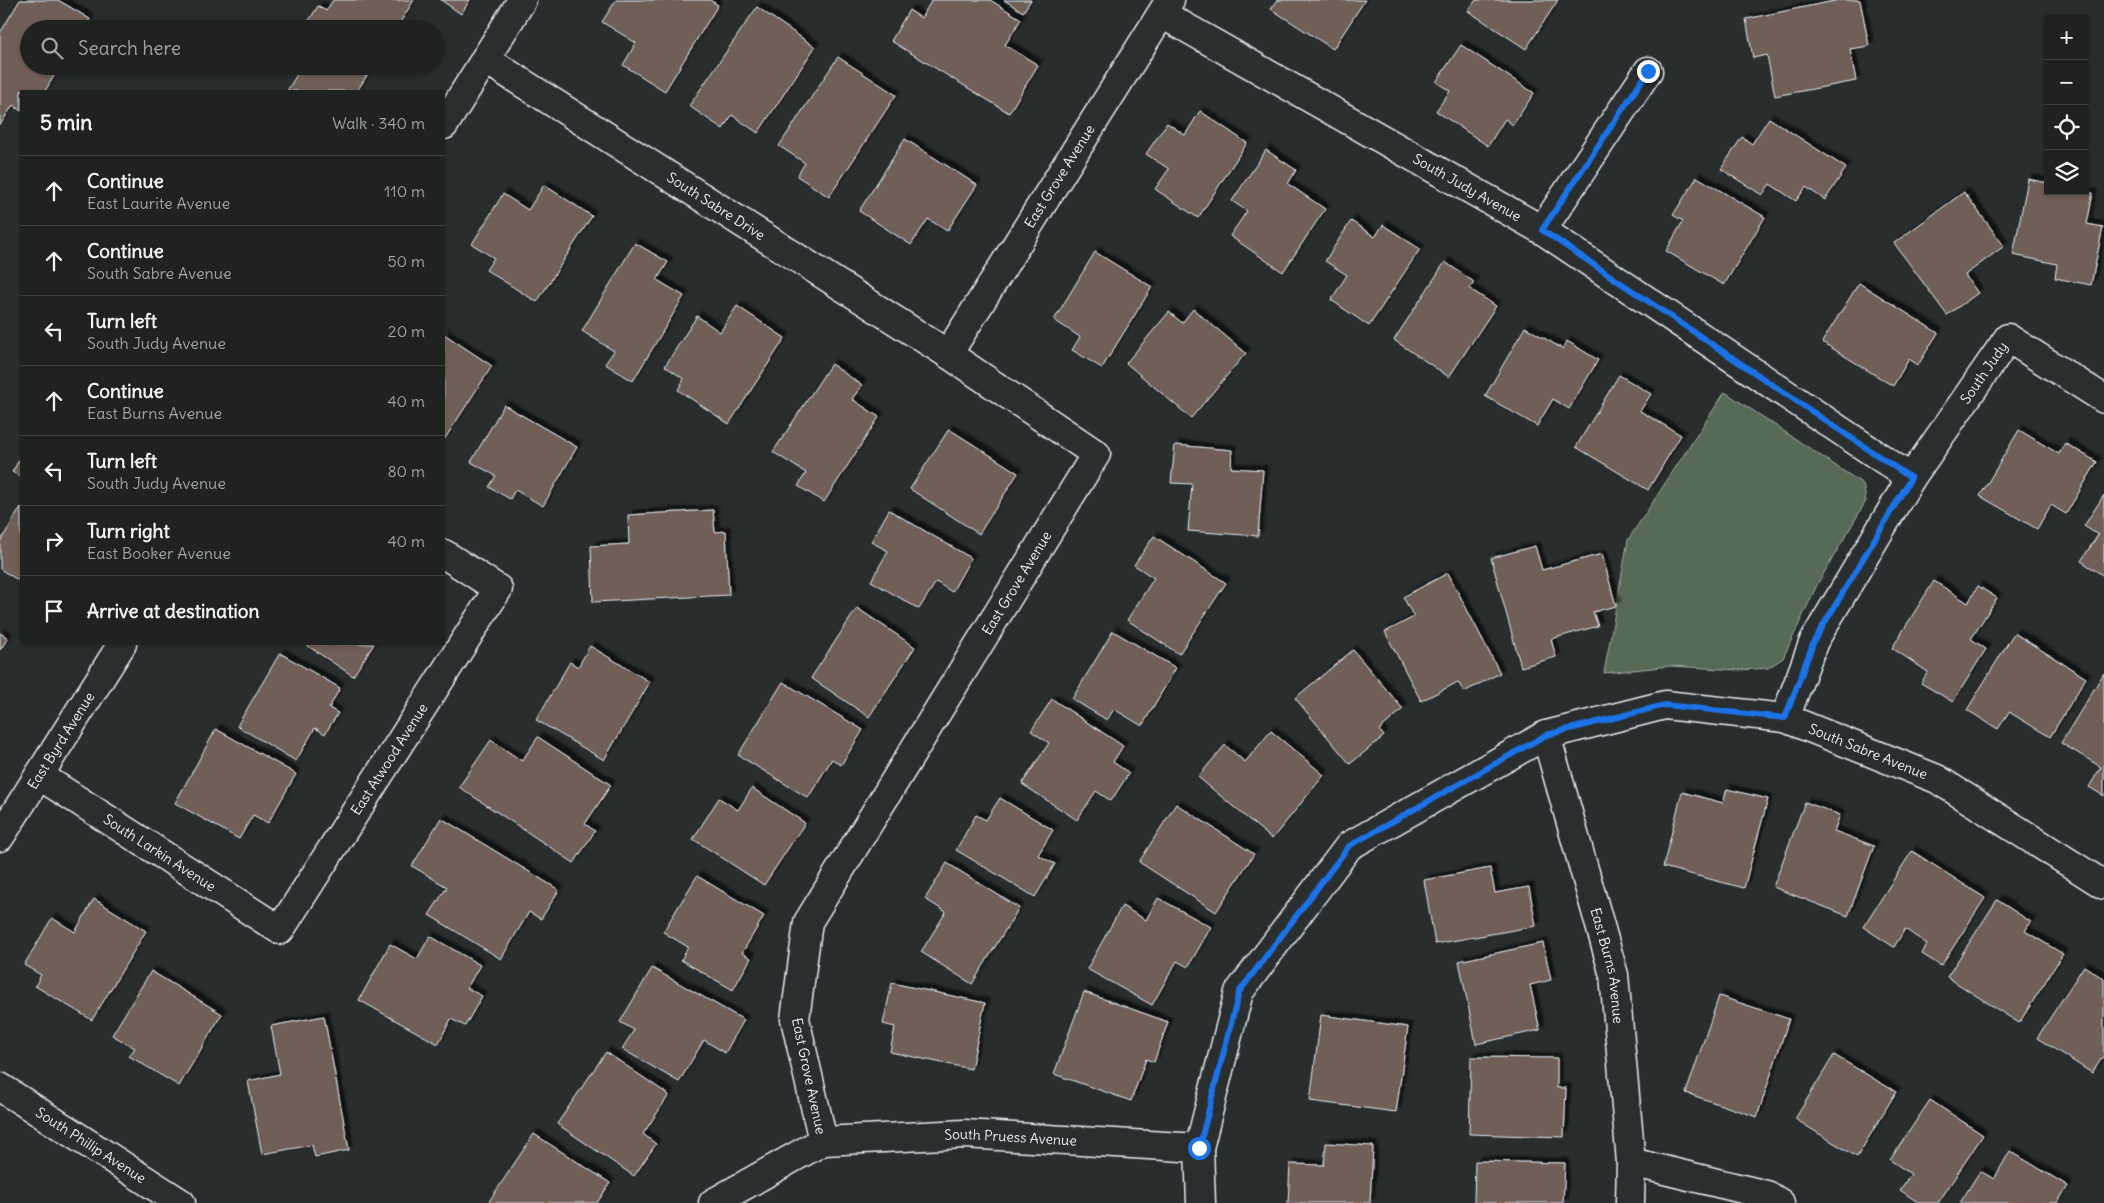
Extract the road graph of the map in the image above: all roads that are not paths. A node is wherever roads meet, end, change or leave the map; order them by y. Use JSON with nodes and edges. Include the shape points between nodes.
{"nodes":[{"id":1,"x":522,"y":0,"type":"edge"},
{"id":2,"x":1166,"y":7,"type":"edge"},
{"id":3,"x":485,"y":59,"type":"junction"},
{"id":4,"x":1648,"y":71,"type":"dead end"},
{"id":5,"x":445,"y":123,"type":"edge"},
{"id":6,"x":1542,"y":230,"type":"junction"},
{"id":7,"x":948,"y":354,"type":"junction"},
{"id":8,"x":2104,"y":399,"type":"edge"},
{"id":9,"x":1911,"y":478,"type":"junction"},
{"id":10,"x":445,"y":555,"type":"edge"},
{"id":11,"x":121,"y":645,"type":"edge"},
{"id":12,"x":1785,"y":718,"type":"junction"},
{"id":13,"x":1546,"y":735,"type":"junction"},
{"id":14,"x":40,"y":776,"type":"junction"},
{"id":15,"x":0,"y":837,"type":"edge"},
{"id":16,"x":2104,"y":885,"type":"edge"},
{"id":17,"x":280,"y":930,"type":"joint"},
{"id":18,"x":0,"y":1086,"type":"edge"},
{"id":19,"x":823,"y":1141,"type":"junction"},
{"id":20,"x":1199,"y":1148,"type":"junction"},
{"id":21,"x":1631,"y":1162,"type":"junction"},
{"id":22,"x":181,"y":1203,"type":"edge"},
{"id":23,"x":713,"y":1203,"type":"edge"},
{"id":24,"x":1200,"y":1203,"type":"edge"},
{"id":25,"x":1630,"y":1203,"type":"edge"},
{"id":26,"x":1780,"y":1203,"type":"edge"}],
"edges":[{"from":1,"to":3,"type":"street"},
{"from":2,"to":6,"type":"street","name":"South Judy Avenue"},
{"from":2,"to":7,"type":"street","name":"East Grove Avenue"},
{"from":3,"to":5,"type":"street"},
{"from":3,"to":7,"type":"street","name":"South Sabre Drive"},
{"from":4,"to":6,"type":"street"},
{"from":6,"to":9,"type":"street","name":"South Judy Avenue"},
{"from":7,"to":19,"type":"street","name":"East Grove Avenue","via":[[1096,454],[808,922],[795,1019]]},
{"from":8,"to":9,"type":"street","name":"South Judy","via":[[2008,338]]},
{"from":9,"to":12,"type":"street","via":[[1814,641]]},
{"from":10,"to":17,"type":"street","name":"East Atwood Avenue","via":[[498,589]]},
{"from":11,"to":14,"type":"street","name":"East Byrd Avenue"},
{"from":12,"to":13,"type":"street","name":"South Sabre Avenue","via":[[1665,705]]},
{"from":12,"to":16,"type":"street","name":"South Sabre Avenue","via":[[1937,779]]},
{"from":13,"to":20,"type":"street","name":"South Sabre Avenue","via":[[1349,846],[1239,992]]},
{"from":13,"to":21,"type":"street","name":"East Burns Avenue","via":[[1614,975]]},
{"from":14,"to":15,"type":"street","name":"East Byrd Avenue"},
{"from":14,"to":17,"type":"street","name":"South Larkin Avenue"},
{"from":18,"to":22,"type":"street","name":"South Phillip Avenue"},
{"from":19,"to":20,"type":"street","name":"South Pruess Avenue","via":[[964,1134]]},
{"from":19,"to":23,"type":"street","name":"East Grove Avenue"},
{"from":20,"to":24,"type":"street","name":"South Sabre Avenue"},
{"from":21,"to":25,"type":"street","name":"East Burns Avenue"},
{"from":21,"to":26,"type":"street","via":[[1767,1195]]}]}
